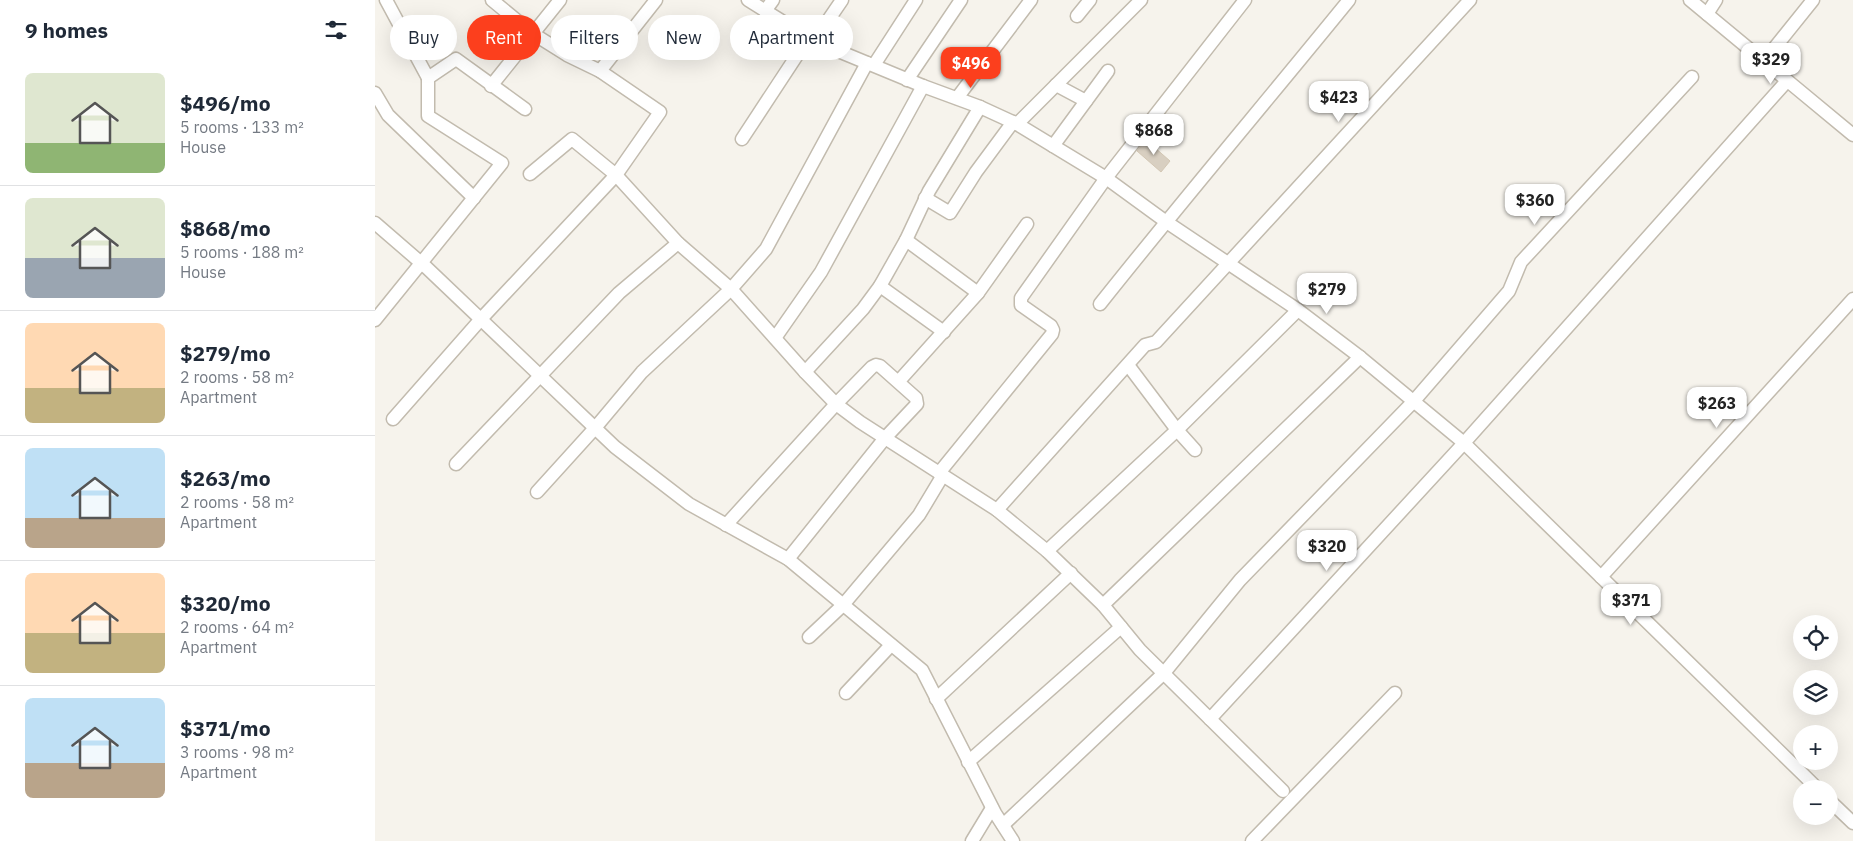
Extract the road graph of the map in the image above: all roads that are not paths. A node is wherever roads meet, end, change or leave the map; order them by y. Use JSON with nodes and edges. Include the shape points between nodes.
{"nodes":[{"id":1,"x":386,"y":0,"type":"edge"},
{"id":2,"x":493,"y":0,"type":"edge"},
{"id":3,"x":560,"y":0,"type":"edge"},
{"id":4,"x":656,"y":0,"type":"edge"},
{"id":5,"x":748,"y":0,"type":"edge"},
{"id":6,"x":773,"y":0,"type":"edge"},
{"id":7,"x":842,"y":0,"type":"edge"},
{"id":8,"x":915,"y":0,"type":"edge"},
{"id":9,"x":961,"y":0,"type":"edge"},
{"id":10,"x":1031,"y":0,"type":"edge"},
{"id":11,"x":1090,"y":0,"type":"edge"},
{"id":12,"x":1141,"y":0,"type":"edge"},
{"id":13,"x":1245,"y":0,"type":"edge"},
{"id":14,"x":1349,"y":0,"type":"edge"},
{"id":15,"x":1470,"y":0,"type":"edge"},
{"id":16,"x":1690,"y":0,"type":"edge"},
{"id":17,"x":1716,"y":0,"type":"edge"},
{"id":18,"x":1813,"y":0,"type":"edge"},
{"id":19,"x":765,"y":11,"type":"junction"},
{"id":20,"x":1707,"y":14,"type":"junction"},
{"id":21,"x":511,"y":15,"type":"edge"},
{"id":22,"x":772,"y":15,"type":"edge"},
{"id":23,"x":830,"y":15,"type":"edge"},
{"id":24,"x":1077,"y":16,"type":"dead end"},
{"id":25,"x":541,"y":22,"type":"edge"},
{"id":26,"x":541,"y":39,"type":"edge"},
{"id":27,"x":853,"y":57,"type":"edge"},
{"id":28,"x":511,"y":60,"type":"edge"},
{"id":29,"x":797,"y":60,"type":"edge"},
{"id":30,"x":1764,"y":61,"type":"junction"},
{"id":31,"x":870,"y":64,"type":"junction"},
{"id":32,"x":600,"y":70,"type":"junction"},
{"id":33,"x":1108,"y":71,"type":"dead end"},
{"id":34,"x":1692,"y":77,"type":"dead end"},
{"id":35,"x":428,"y":78,"type":"junction"},
{"id":36,"x":907,"y":80,"type":"junction"},
{"id":37,"x":1787,"y":80,"type":"junction"},
{"id":38,"x":1056,"y":85,"type":"junction"},
{"id":39,"x":491,"y":86,"type":"junction"},
{"id":40,"x":923,"y":86,"type":"junction"},
{"id":41,"x":375,"y":93,"type":"edge"},
{"id":42,"x":957,"y":98,"type":"junction"},
{"id":43,"x":1086,"y":101,"type":"junction"},
{"id":44,"x":980,"y":107,"type":"junction"},
{"id":45,"x":525,"y":109,"type":"dead end"},
{"id":46,"x":1015,"y":123,"type":"junction"},
{"id":47,"x":1850,"y":127,"type":"edge"},
{"id":48,"x":742,"y":139,"type":"dead end"},
{"id":49,"x":1053,"y":146,"type":"junction"},
{"id":50,"x":530,"y":174,"type":"dead end"},
{"id":51,"x":616,"y":174,"type":"junction"},
{"id":52,"x":1106,"y":178,"type":"junction"},
{"id":53,"x":474,"y":198,"type":"junction"},
{"id":54,"x":925,"y":198,"type":"junction"},
{"id":55,"x":1165,"y":221,"type":"junction"},
{"id":56,"x":375,"y":223,"type":"edge"},
{"id":57,"x":1027,"y":224,"type":"dead end"},
{"id":58,"x":906,"y":240,"type":"junction"},
{"id":59,"x":678,"y":243,"type":"junction"},
{"id":60,"x":422,"y":263,"type":"junction"},
{"id":61,"x":1229,"y":264,"type":"junction"},
{"id":62,"x":881,"y":286,"type":"junction"},
{"id":63,"x":731,"y":289,"type":"junction"},
{"id":64,"x":978,"y":293,"type":"junction"},
{"id":65,"x":1853,"y":299,"type":"edge"},
{"id":66,"x":1099,"y":304,"type":"dead end"},
{"id":67,"x":1297,"y":310,"type":"junction"},
{"id":68,"x":481,"y":319,"type":"junction"},
{"id":69,"x":375,"y":320,"type":"edge"},
{"id":70,"x":944,"y":332,"type":"junction"},
{"id":71,"x":775,"y":338,"type":"junction"},
{"id":72,"x":1359,"y":357,"type":"junction"},
{"id":73,"x":1128,"y":365,"type":"junction"},
{"id":74,"x":805,"y":372,"type":"junction"},
{"id":75,"x":540,"y":375,"type":"junction"},
{"id":76,"x":899,"y":381,"type":"junction"},
{"id":77,"x":1413,"y":402,"type":"junction"},
{"id":78,"x":836,"y":404,"type":"junction"},
{"id":79,"x":393,"y":419,"type":"dead end"},
{"id":80,"x":595,"y":428,"type":"junction"},
{"id":81,"x":1177,"y":430,"type":"junction"},
{"id":82,"x":885,"y":438,"type":"junction"},
{"id":83,"x":1464,"y":443,"type":"junction"},
{"id":84,"x":1195,"y":450,"type":"dead end"},
{"id":85,"x":456,"y":464,"type":"dead end"},
{"id":86,"x":941,"y":474,"type":"junction"},
{"id":87,"x":537,"y":492,"type":"dead end"},
{"id":88,"x":997,"y":510,"type":"junction"},
{"id":89,"x":726,"y":525,"type":"junction"},
{"id":90,"x":1047,"y":551,"type":"junction"},
{"id":91,"x":788,"y":560,"type":"junction"},
{"id":92,"x":1071,"y":574,"type":"junction"},
{"id":93,"x":1601,"y":577,"type":"junction"},
{"id":94,"x":843,"y":605,"type":"junction"},
{"id":95,"x":1103,"y":605,"type":"junction"},
{"id":96,"x":1121,"y":627,"type":"junction"},
{"id":97,"x":809,"y":637,"type":"dead end"},
{"id":98,"x":891,"y":645,"type":"junction"},
{"id":99,"x":1164,"y":673,"type":"junction"},
{"id":100,"x":847,"y":693,"type":"dead end"},
{"id":101,"x":1395,"y":693,"type":"dead end"},
{"id":102,"x":936,"y":699,"type":"junction"},
{"id":103,"x":1211,"y":719,"type":"junction"},
{"id":104,"x":968,"y":762,"type":"junction"},
{"id":105,"x":1809,"y":780,"type":"edge"},
{"id":106,"x":1283,"y":791,"type":"dead end"},
{"id":107,"x":992,"y":808,"type":"junction"},
{"id":108,"x":1838,"y":809,"type":"edge"},
{"id":109,"x":1853,"y":823,"type":"edge"},
{"id":110,"x":1003,"y":825,"type":"junction"},
{"id":111,"x":972,"y":841,"type":"edge"},
{"id":112,"x":1013,"y":841,"type":"edge"},
{"id":113,"x":1252,"y":841,"type":"edge"}],
"edges":[{"from":1,"to":35,"type":"street"},
{"from":2,"to":21,"type":"street"},
{"from":3,"to":25,"type":"street"},
{"from":4,"to":32,"type":"street"},
{"from":5,"to":19,"type":"street"},
{"from":6,"to":19,"type":"street"},
{"from":7,"to":23,"type":"street"},
{"from":8,"to":31,"type":"street"},
{"from":9,"to":36,"type":"street"},
{"from":10,"to":42,"type":"street"},
{"from":11,"to":24,"type":"street"},
{"from":12,"to":38,"type":"street"},
{"from":13,"to":52,"type":"street"},
{"from":14,"to":55,"type":"street"},
{"from":15,"to":61,"type":"street"},
{"from":16,"to":20,"type":"street"},
{"from":17,"to":20,"type":"street"},
{"from":18,"to":30,"type":"street"},
{"from":19,"to":22,"type":"street"},
{"from":20,"to":30,"type":"street"},
{"from":26,"to":32,"type":"street"},
{"from":27,"to":31,"type":"street"},
{"from":28,"to":39,"type":"street"},
{"from":29,"to":48,"type":"street"},
{"from":30,"to":37,"type":"street"},
{"from":31,"to":36,"type":"street"},
{"from":31,"to":63,"type":"street","via":[[766,249]]},
{"from":32,"to":51,"type":"street","via":[[660,112]]},
{"from":33,"to":43,"type":"street"},
{"from":34,"to":77,"type":"street","via":[[1521,262],[1509,291]]},
{"from":35,"to":39,"type":"street","via":[[456,59]]},
{"from":35,"to":53,"type":"street","via":[[428,116],[502,163]]},
{"from":36,"to":40,"type":"street"},
{"from":37,"to":47,"type":"street"},
{"from":37,"to":83,"type":"street"},
{"from":38,"to":43,"type":"street"},
{"from":38,"to":46,"type":"street"},
{"from":39,"to":45,"type":"street"},
{"from":40,"to":42,"type":"street"},
{"from":40,"to":71,"type":"street","via":[[821,272]]},
{"from":41,"to":53,"type":"street","via":[[388,115]]},
{"from":42,"to":44,"type":"street"},
{"from":43,"to":49,"type":"street"},
{"from":44,"to":46,"type":"street"},
{"from":44,"to":54,"type":"street"},
{"from":46,"to":49,"type":"street"},
{"from":46,"to":54,"type":"street","via":[[949,213]]},
{"from":49,"to":52,"type":"street"},
{"from":50,"to":51,"type":"street","via":[[572,139]]},
{"from":51,"to":59,"type":"street"},
{"from":51,"to":68,"type":"street"},
{"from":52,"to":55,"type":"street"},
{"from":52,"to":86,"type":"street","via":[[1020,302],[1051,326],[1052,334]]},
{"from":53,"to":60,"type":"street"},
{"from":54,"to":58,"type":"street"},
{"from":55,"to":61,"type":"street"},
{"from":55,"to":66,"type":"street"},
{"from":56,"to":60,"type":"street"},
{"from":57,"to":64,"type":"street"},
{"from":58,"to":62,"type":"street"},
{"from":58,"to":64,"type":"street"},
{"from":59,"to":63,"type":"street"},
{"from":59,"to":75,"type":"street","via":[[619,293]]},
{"from":60,"to":68,"type":"street"},
{"from":60,"to":69,"type":"street"},
{"from":61,"to":67,"type":"street"},
{"from":61,"to":73,"type":"street","via":[[1156,342],[1145,345]]},
{"from":62,"to":70,"type":"street"},
{"from":62,"to":74,"type":"street"},
{"from":63,"to":71,"type":"street"},
{"from":63,"to":80,"type":"street","via":[[642,372]]},
{"from":64,"to":70,"type":"street"},
{"from":65,"to":93,"type":"street"},
{"from":67,"to":72,"type":"street"},
{"from":67,"to":81,"type":"street"},
{"from":68,"to":75,"type":"street"},
{"from":68,"to":79,"type":"street"},
{"from":70,"to":76,"type":"street"},
{"from":71,"to":74,"type":"street"},
{"from":72,"to":77,"type":"street"},
{"from":72,"to":95,"type":"street"},
{"from":73,"to":81,"type":"street"},
{"from":73,"to":88,"type":"street"},
{"from":74,"to":78,"type":"street"},
{"from":75,"to":80,"type":"street"},
{"from":75,"to":85,"type":"street"},
{"from":76,"to":78,"type":"street","via":[[876,365]]},
{"from":76,"to":82,"type":"street","via":[[918,401]]},
{"from":77,"to":83,"type":"street"},
{"from":77,"to":99,"type":"street","via":[[1240,580]]},
{"from":78,"to":82,"type":"street"},
{"from":78,"to":89,"type":"street"},
{"from":80,"to":87,"type":"street"},
{"from":80,"to":89,"type":"street","via":[[689,504]]},
{"from":81,"to":84,"type":"street"},
{"from":81,"to":90,"type":"street"},
{"from":82,"to":86,"type":"street"},
{"from":82,"to":91,"type":"street"},
{"from":83,"to":93,"type":"street"},
{"from":83,"to":103,"type":"street"},
{"from":86,"to":88,"type":"street"},
{"from":86,"to":94,"type":"street","via":[[919,515]]},
{"from":88,"to":90,"type":"street"},
{"from":89,"to":91,"type":"street"},
{"from":90,"to":92,"type":"street"},
{"from":91,"to":94,"type":"street"},
{"from":92,"to":95,"type":"street"},
{"from":92,"to":102,"type":"street"},
{"from":93,"to":105,"type":"street"},
{"from":94,"to":97,"type":"street"},
{"from":94,"to":98,"type":"street"},
{"from":95,"to":96,"type":"street"},
{"from":96,"to":99,"type":"street"},
{"from":96,"to":104,"type":"street"},
{"from":98,"to":100,"type":"street"},
{"from":98,"to":102,"type":"street","via":[[922,670]]},
{"from":99,"to":103,"type":"street"},
{"from":99,"to":110,"type":"street"},
{"from":101,"to":113,"type":"street"},
{"from":102,"to":104,"type":"street"},
{"from":103,"to":106,"type":"street"},
{"from":104,"to":107,"type":"street"},
{"from":107,"to":110,"type":"street"},
{"from":107,"to":111,"type":"street"},
{"from":108,"to":109,"type":"street"},
{"from":110,"to":112,"type":"street"}]}
